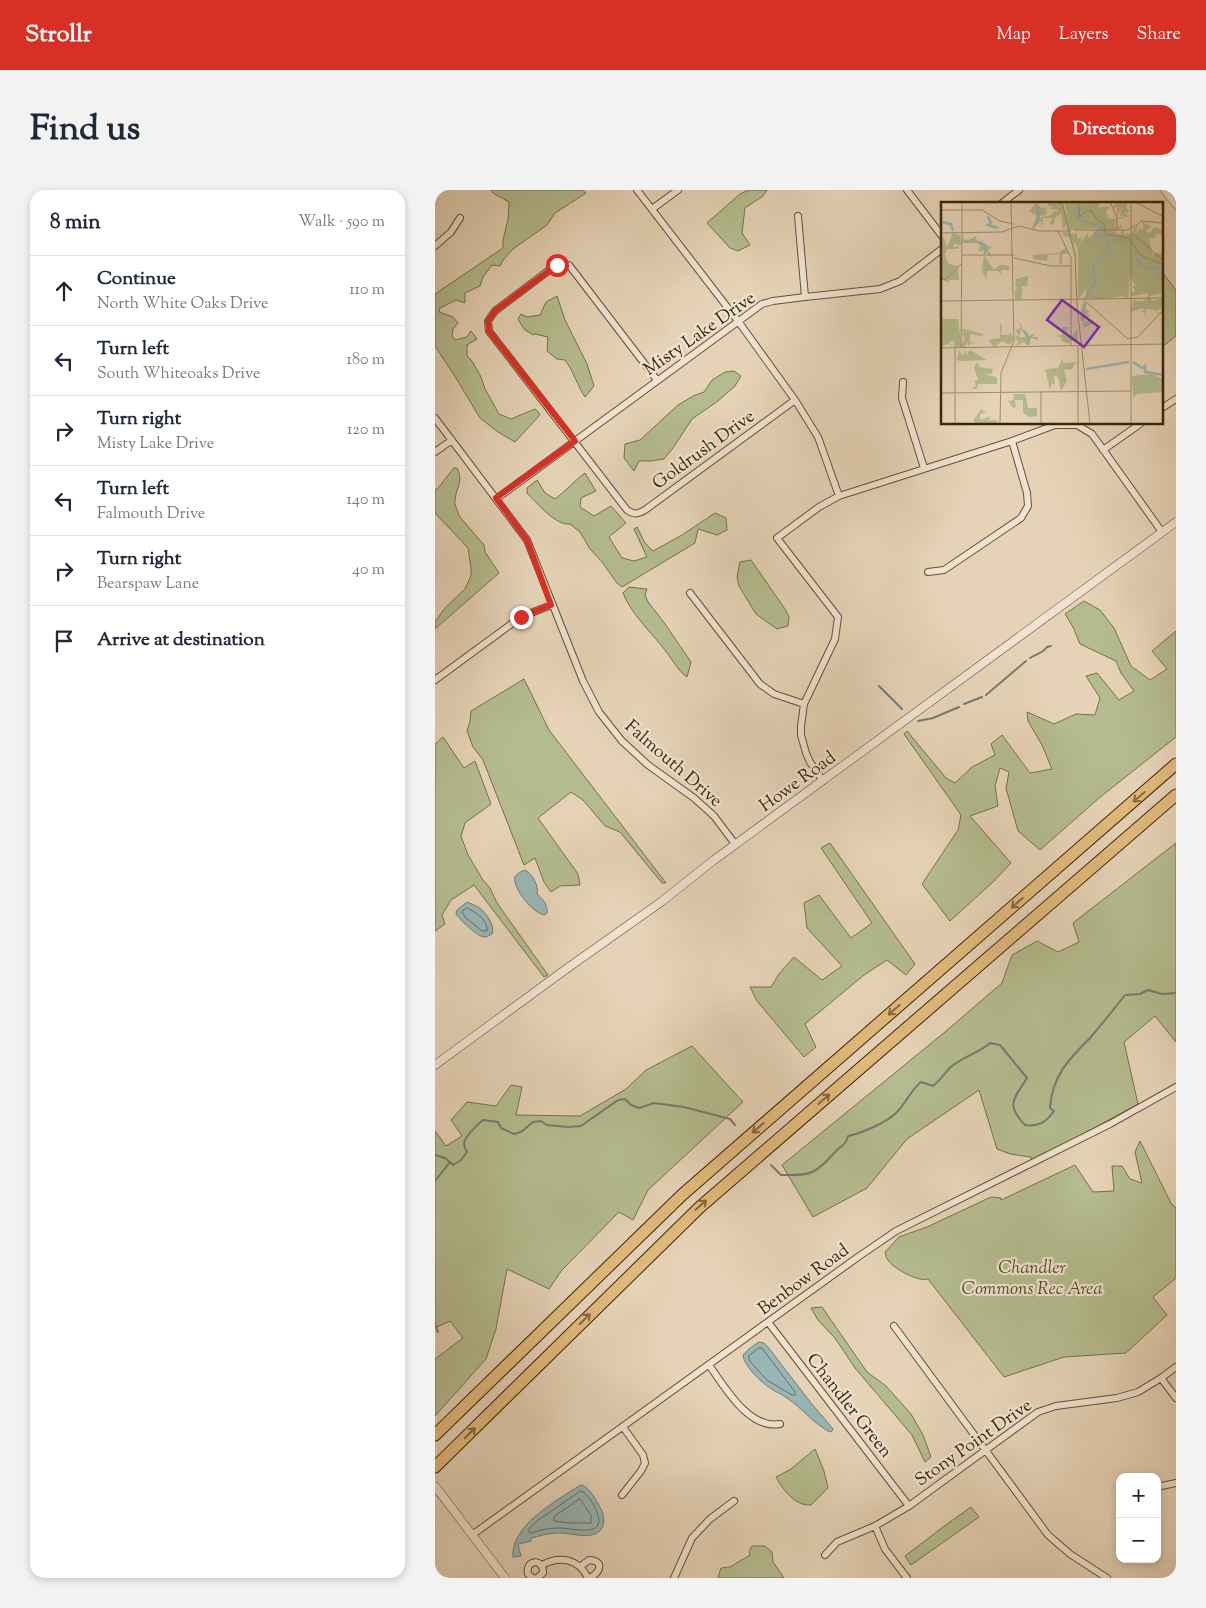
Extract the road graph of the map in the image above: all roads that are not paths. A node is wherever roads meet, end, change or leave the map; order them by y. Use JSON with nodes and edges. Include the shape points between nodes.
{"nodes":[{"id":1,"x":637,"y":190,"type":"edge"},
{"id":2,"x":678,"y":190,"type":"edge"},
{"id":3,"x":907,"y":190,"type":"edge"},
{"id":4,"x":1019,"y":190,"type":"edge"},
{"id":5,"x":1165,"y":190,"type":"edge"},
{"id":6,"x":1004,"y":202,"type":"edge"},
{"id":7,"x":1176,"y":204,"type":"edge"},
{"id":8,"x":653,"y":210,"type":"junction"},
{"id":9,"x":798,"y":216,"type":"dead end"},
{"id":10,"x":460,"y":218,"type":"dead end"},
{"id":11,"x":941,"y":235,"type":"edge"},
{"id":12,"x":435,"y":246,"type":"edge"},
{"id":13,"x":941,"y":250,"type":"edge"},
{"id":14,"x":805,"y":296,"type":"junction"},
{"id":15,"x":738,"y":321,"type":"junction"},
{"id":16,"x":657,"y":380,"type":"junction"},
{"id":17,"x":903,"y":382,"type":"dead end"},
{"id":18,"x":1176,"y":398,"type":"edge"},
{"id":19,"x":795,"y":400,"type":"junction"},
{"id":20,"x":1163,"y":407,"type":"edge"},
{"id":21,"x":435,"y":418,"type":"edge"},
{"id":22,"x":1139,"y":425,"type":"edge"},
{"id":23,"x":452,"y":440,"type":"junction"},
{"id":24,"x":1012,"y":440,"type":"junction"},
{"id":25,"x":575,"y":441,"type":"junction"},
{"id":26,"x":1103,"y":450,"type":"junction"},
{"id":27,"x":435,"y":452,"type":"edge"},
{"id":28,"x":923,"y":468,"type":"junction"},
{"id":29,"x":839,"y":496,"type":"junction"},
{"id":30,"x":496,"y":498,"type":"junction"},
{"id":31,"x":1176,"y":522,"type":"edge"},
{"id":32,"x":1162,"y":532,"type":"junction"},
{"id":33,"x":928,"y":572,"type":"dead end"},
{"id":34,"x":690,"y":594,"type":"dead end"},
{"id":35,"x":551,"y":605,"type":"junction"},
{"id":36,"x":435,"y":680,"type":"edge"},
{"id":37,"x":803,"y":704,"type":"junction"},
{"id":38,"x":1176,"y":764,"type":"edge"},
{"id":39,"x":823,"y":781,"type":"junction"},
{"id":40,"x":1176,"y":795,"type":"edge"},
{"id":41,"x":735,"y":844,"type":"junction"},
{"id":42,"x":435,"y":1066,"type":"edge"},
{"id":43,"x":1176,"y":1087,"type":"edge"},
{"id":44,"x":768,"y":1322,"type":"junction"},
{"id":45,"x":894,"y":1326,"type":"dead end"},
{"id":46,"x":709,"y":1365,"type":"junction"},
{"id":47,"x":1176,"y":1367,"type":"edge"},
{"id":48,"x":1161,"y":1378,"type":"junction"},
{"id":49,"x":1176,"y":1398,"type":"edge"},
{"id":50,"x":780,"y":1424,"type":"dead end"},
{"id":51,"x":623,"y":1427,"type":"junction"},
{"id":52,"x":435,"y":1435,"type":"edge"},
{"id":53,"x":986,"y":1451,"type":"junction"},
{"id":54,"x":435,"y":1468,"type":"edge"},
{"id":55,"x":1176,"y":1484,"type":"edge"},
{"id":56,"x":1161,"y":1486,"type":"edge"},
{"id":57,"x":437,"y":1489,"type":"edge"},
{"id":58,"x":622,"y":1495,"type":"dead end"},
{"id":59,"x":734,"y":1501,"type":"dead end"},
{"id":60,"x":909,"y":1506,"type":"junction"},
{"id":61,"x":875,"y":1526,"type":"junction"},
{"id":62,"x":472,"y":1535,"type":"junction"},
{"id":63,"x":825,"y":1555,"type":"dead end"},
{"id":64,"x":542,"y":1566,"type":"junction"},
{"id":65,"x":581,"y":1566,"type":"junction"},
{"id":66,"x":505,"y":1578,"type":"edge"},
{"id":67,"x":533,"y":1578,"type":"edge"},
{"id":68,"x":537,"y":1578,"type":"edge"},
{"id":69,"x":589,"y":1578,"type":"edge"},
{"id":70,"x":674,"y":1578,"type":"edge"},
{"id":71,"x":907,"y":1578,"type":"edge"},
{"id":72,"x":1106,"y":1578,"type":"edge"}],
"edges":[{"from":1,"to":8,"type":"street"},
{"from":2,"to":8,"type":"street"},
{"from":3,"to":11,"type":"street"},
{"from":4,"to":6,"type":"street"},
{"from":5,"to":7,"type":"street"},
{"from":8,"to":15,"type":"street"},
{"from":9,"to":14,"type":"street"},
{"from":10,"to":12,"type":"street","via":[[451,232]]},
{"from":13,"to":14,"type":"street","name":"Misty Lake Drive","via":[[900,281],[880,289]]},
{"from":14,"to":15,"type":"street","name":"Misty Lake Drive","via":[[762,304]]},
{"from":15,"to":16,"type":"street","name":"Misty Lake Drive"},
{"from":15,"to":19,"type":"street"},
{"from":16,"to":25,"type":"street","name":"Misty Lake Drive"},
{"from":16,"to":25,"type":"street","via":[[569,265],[557,265],[548,271],[495,311],[488,321],[489,331]]},
{"from":17,"to":28,"type":"street","via":[[901,398]]},
{"from":18,"to":20,"type":"street"},
{"from":19,"to":25,"type":"street","name":"Goldrush Drive","via":[[636,514],[627,510]]},
{"from":19,"to":29,"type":"street","via":[[819,437]]},
{"from":21,"to":23,"type":"street","name":"Falmouth Drive"},
{"from":22,"to":26,"type":"street"},
{"from":23,"to":27,"type":"street"},
{"from":23,"to":30,"type":"street","name":"Falmouth Drive"},
{"from":24,"to":26,"type":"street","via":[[1055,425],[1077,425],[1092,434]]},
{"from":24,"to":28,"type":"street"},
{"from":24,"to":33,"type":"street","via":[[1027,493],[1028,506],[1021,518],[944,570]]},
{"from":25,"to":30,"type":"street","name":"Misty Lake Drive"},
{"from":26,"to":32,"type":"street"},
{"from":28,"to":29,"type":"street"},
{"from":29,"to":37,"type":"street","via":[[777,538],[838,617],[835,639]]},
{"from":30,"to":35,"type":"street","name":"Falmouth Drive","via":[[527,540]]},
{"from":31,"to":32,"type":"street","name":"Howe Road"},
{"from":32,"to":39,"type":"street","name":"Howe Road"},
{"from":34,"to":37,"type":"street","via":[[760,684],[774,694]]},
{"from":35,"to":36,"type":"street","via":[[521,617]]},
{"from":35,"to":41,"type":"street","name":"Falmouth Drive","via":[[599,712],[622,741],[648,765],[714,816]]},
{"from":37,"to":39,"type":"street","via":[[803,744]]},
{"from":38,"to":52,"type":"highway","one_way":true,"via":[[682,1195]]},
{"from":39,"to":41,"type":"street","name":"Howe Road"},
{"from":54,"to":40,"type":"highway","one_way":true,"via":[[700,1207]]},
{"from":41,"to":42,"type":"street","name":"Howe Road","via":[[661,902]]},
{"from":43,"to":44,"type":"street","name":"Benbow Road","via":[[1110,1124],[896,1231]]},
{"from":44,"to":46,"type":"street","name":"Benbow Road"},
{"from":44,"to":60,"type":"street","name":"Chandler Green"},
{"from":45,"to":53,"type":"street"},
{"from":46,"to":50,"type":"street","via":[[743,1409],[769,1424]]},
{"from":46,"to":51,"type":"street","name":"Benbow Road"},
{"from":47,"to":48,"type":"street","name":"Stony Point Drive"},
{"from":48,"to":49,"type":"street"},
{"from":48,"to":53,"type":"street","name":"Stony Point Drive","via":[[1138,1392],[1117,1398],[1057,1406],[1038,1412]]},
{"from":51,"to":58,"type":"street","via":[[645,1463]]},
{"from":51,"to":62,"type":"street","name":"Benbow Road"},
{"from":53,"to":60,"type":"street","name":"Stony Point Drive"},
{"from":53,"to":72,"type":"street","via":[[1048,1534],[1070,1554]]},
{"from":55,"to":56,"type":"street"},
{"from":57,"to":62,"type":"street"},
{"from":59,"to":70,"type":"street","via":[[692,1538]]},
{"from":60,"to":61,"type":"street","name":"Stony Point Drive"},
{"from":61,"to":63,"type":"street","name":"Stony Point Drive","via":[[837,1542]]},
{"from":61,"to":71,"type":"street","via":[[885,1549]]},
{"from":62,"to":66,"type":"street"},
{"from":64,"to":65,"type":"street","via":[[556,1560]]},
{"from":64,"to":67,"type":"street","via":[[535,1562],[528,1566],[528,1574]]},
{"from":64,"to":68,"type":"street","via":[[543,1573]]},
{"from":65,"to":69,"type":"street"},
{"from":65,"to":69,"type":"street","via":[[589,1560],[598,1563],[599,1571]]}]}
